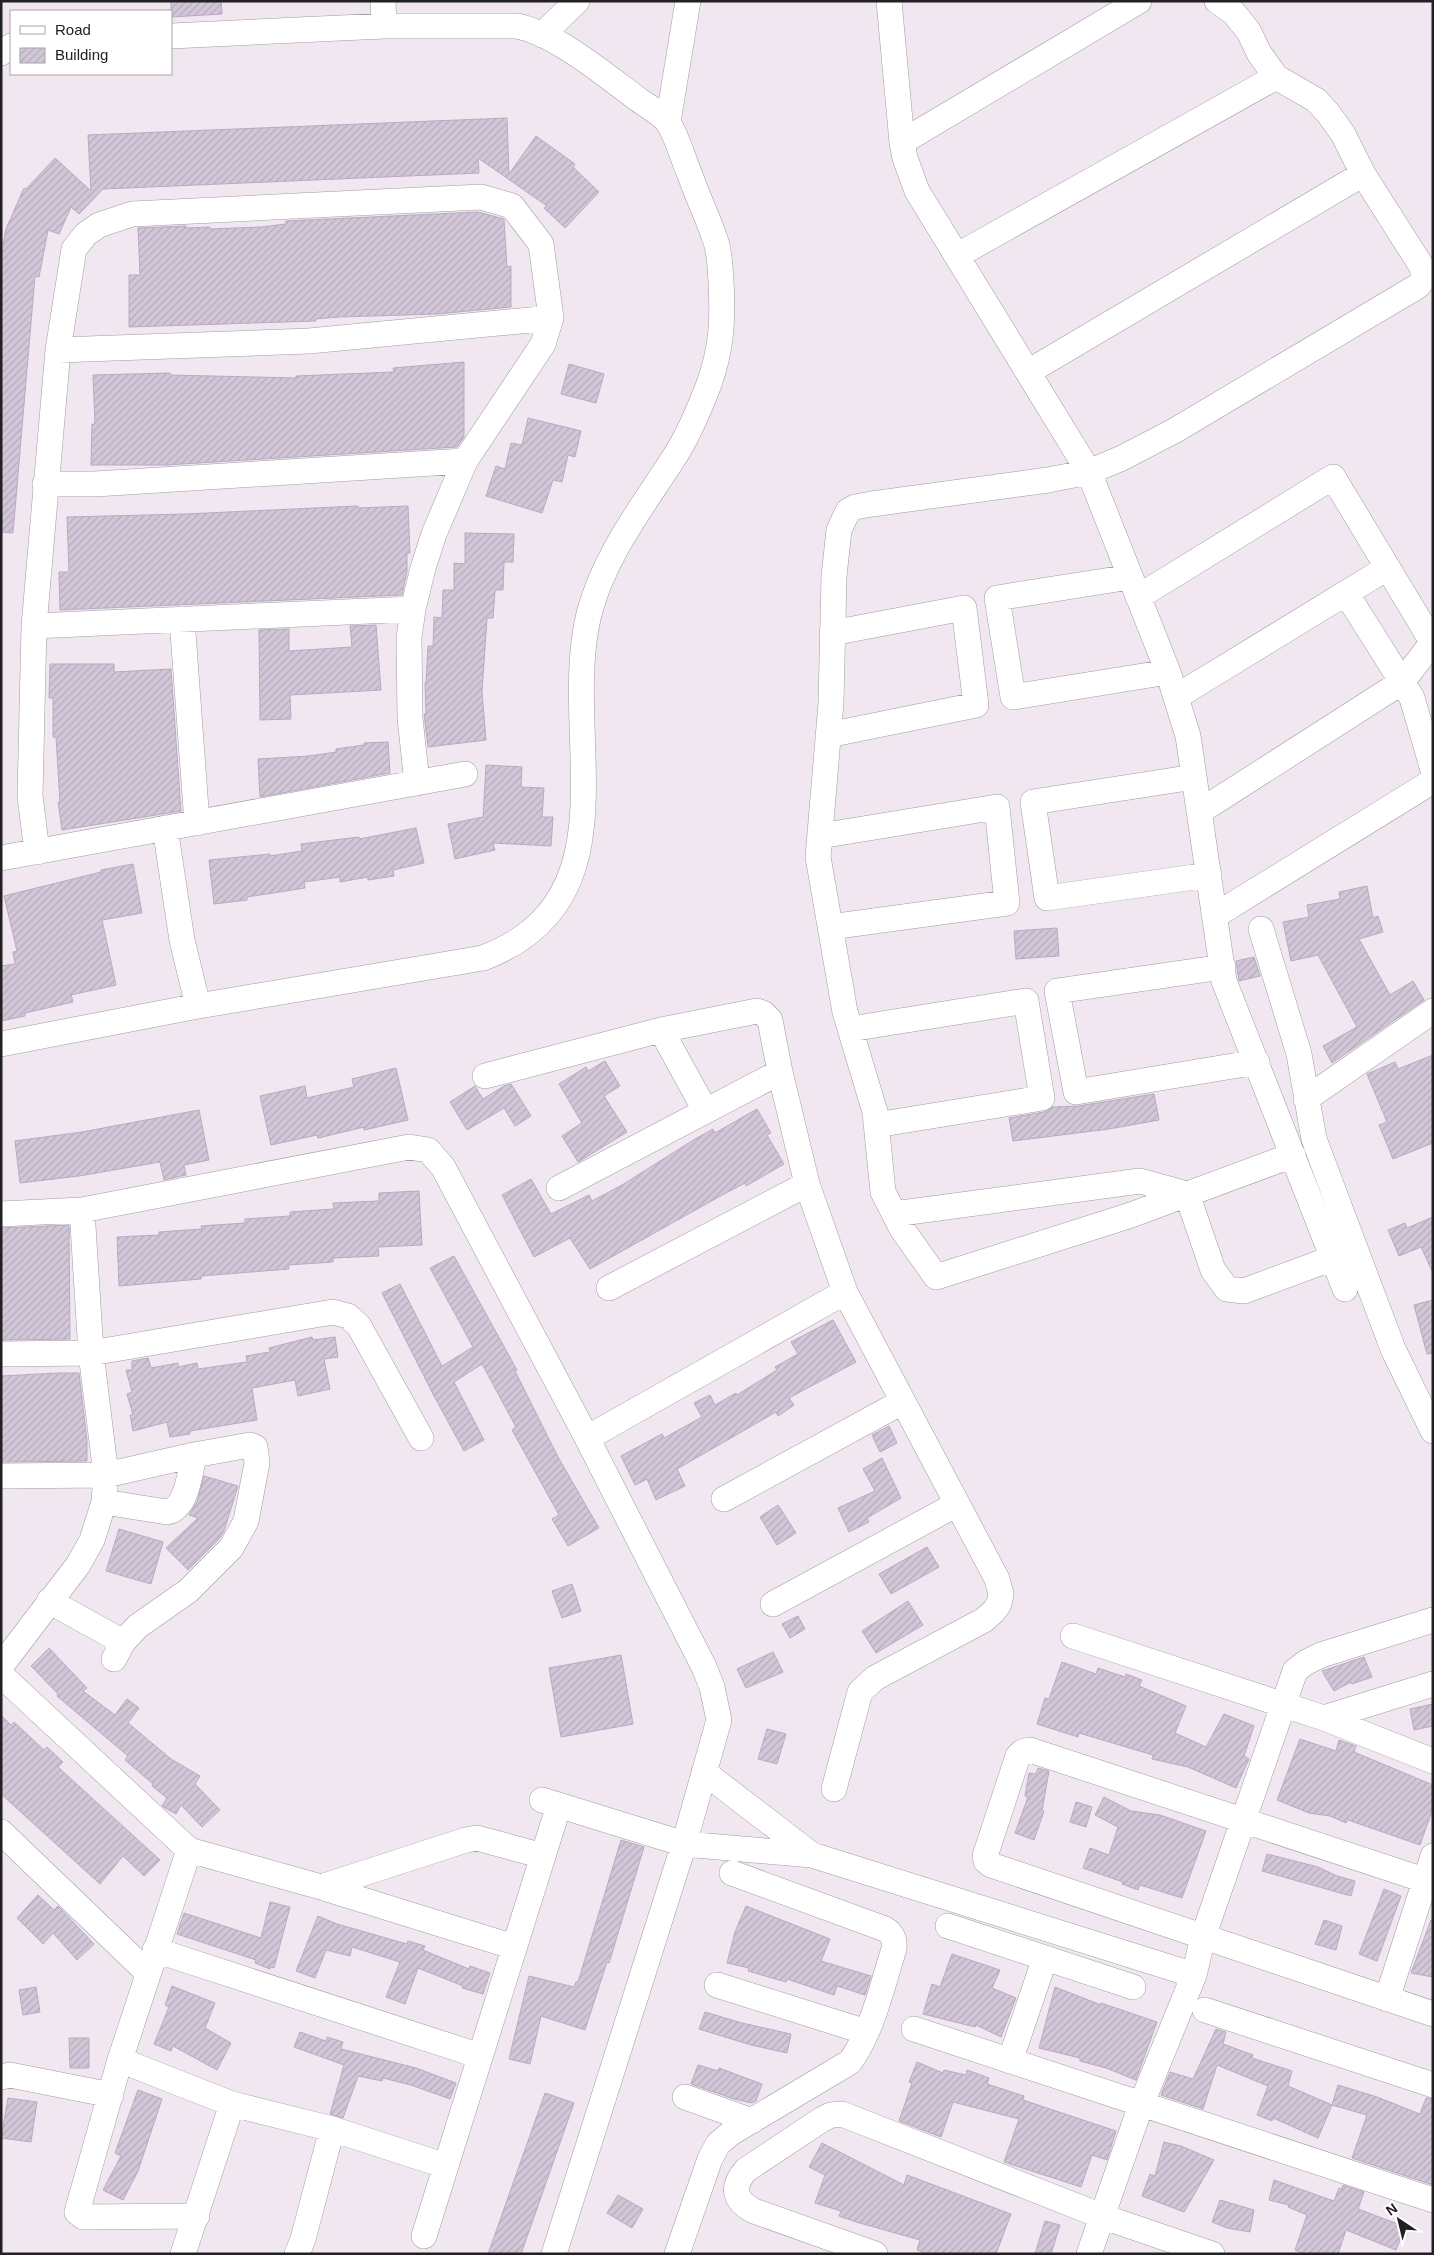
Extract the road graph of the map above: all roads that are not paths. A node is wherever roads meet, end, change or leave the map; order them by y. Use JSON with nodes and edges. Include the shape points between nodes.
{"nodes":[{"id":1,"x":383,"y":1,"type":"edge"},
{"id":2,"x":577,"y":1,"type":"edge"},
{"id":3,"x":688,"y":1,"type":"edge"},
{"id":4,"x":889,"y":1,"type":"edge"},
{"id":5,"x":1140,"y":1,"type":"edge"},
{"id":6,"x":1217,"y":1,"type":"edge"},
{"id":7,"x":384,"y":26,"type":"junction"},
{"id":8,"x":542,"y":35,"type":"junction"},
{"id":9,"x":172,"y":36,"type":"edge"},
{"id":10,"x":1276,"y":77,"type":"junction"},
{"id":11,"x":668,"y":122,"type":"junction"},
{"id":12,"x":902,"y":142,"type":"junction"},
{"id":13,"x":1363,"y":174,"type":"junction"},
{"id":14,"x":958,"y":256,"type":"junction"},
{"id":15,"x":551,"y":318,"type":"junction"},
{"id":16,"x":58,"y":350,"type":"junction"},
{"id":17,"x":1028,"y":372,"type":"junction"},
{"id":18,"x":465,"y":461,"type":"junction"},
{"id":19,"x":1089,"y":472,"type":"junction"},
{"id":20,"x":45,"y":484,"type":"junction"},
{"id":21,"x":1387,"y":568,"type":"junction"},
{"id":22,"x":1134,"y":587,"type":"junction"},
{"id":23,"x":1346,"y":593,"type":"junction"},
{"id":24,"x":413,"y":609,"type":"junction"},
{"id":25,"x":182,"y":619,"type":"junction"},
{"id":26,"x":34,"y":626,"type":"junction"},
{"id":27,"x":832,"y":633,"type":"junction"},
{"id":28,"x":1432,"y":643,"type":"edge"},
{"id":29,"x":1168,"y":672,"type":"junction"},
{"id":30,"x":1402,"y":682,"type":"junction"},
{"id":31,"x":1176,"y":697,"type":"junction"},
{"id":32,"x":828,"y":735,"type":"junction"},
{"id":33,"x":1433,"y":770,"type":"edge"},
{"id":34,"x":464,"y":774,"type":"dead end"},
{"id":35,"x":1194,"y":776,"type":"junction"},
{"id":36,"x":1433,"y":781,"type":"edge"},
{"id":37,"x":417,"y":783,"type":"junction"},
{"id":38,"x":1199,"y":812,"type":"junction"},
{"id":39,"x":197,"y":823,"type":"junction"},
{"id":40,"x":165,"y":828,"type":"junction"},
{"id":41,"x":820,"y":836,"type":"junction"},
{"id":42,"x":37,"y":852,"type":"junction"},
{"id":43,"x":1,"y":858,"type":"edge"},
{"id":44,"x":1209,"y":874,"type":"junction"},
{"id":45,"x":1216,"y":915,"type":"junction"},
{"id":46,"x":830,"y":927,"type":"junction"},
{"id":47,"x":1261,"y":929,"type":"dead end"},
{"id":48,"x":1223,"y":967,"type":"junction"},
{"id":49,"x":198,"y":1006,"type":"junction"},
{"id":50,"x":1433,"y":1012,"type":"edge"},
{"id":51,"x":850,"y":1029,"type":"junction"},
{"id":52,"x":660,"y":1030,"type":"junction"},
{"id":53,"x":1,"y":1044,"type":"edge"},
{"id":54,"x":1257,"y":1062,"type":"junction"},
{"id":55,"x":780,"y":1072,"type":"junction"},
{"id":56,"x":485,"y":1076,"type":"dead end"},
{"id":57,"x":1306,"y":1099,"type":"junction"},
{"id":58,"x":705,"y":1110,"type":"junction"},
{"id":59,"x":876,"y":1125,"type":"junction"},
{"id":60,"x":1293,"y":1155,"type":"junction"},
{"id":61,"x":807,"y":1184,"type":"junction"},
{"id":62,"x":559,"y":1188,"type":"dead end"},
{"id":63,"x":1187,"y":1194,"type":"junction"},
{"id":64,"x":82,"y":1210,"type":"junction"},
{"id":65,"x":1,"y":1214,"type":"edge"},
{"id":66,"x":894,"y":1214,"type":"junction"},
{"id":67,"x":1333,"y":1258,"type":"junction"},
{"id":68,"x":609,"y":1288,"type":"dead end"},
{"id":69,"x":1345,"y":1290,"type":"dead end"},
{"id":70,"x":844,"y":1292,"type":"junction"},
{"id":71,"x":91,"y":1353,"type":"junction"},
{"id":72,"x":1,"y":1354,"type":"edge"},
{"id":73,"x":902,"y":1402,"type":"junction"},
{"id":74,"x":1433,"y":1431,"type":"edge"},
{"id":75,"x":421,"y":1438,"type":"dead end"},
{"id":76,"x":587,"y":1438,"type":"junction"},
{"id":77,"x":194,"y":1455,"type":"junction"},
{"id":78,"x":106,"y":1475,"type":"junction"},
{"id":79,"x":1,"y":1476,"type":"edge"},
{"id":80,"x":724,"y":1499,"type":"dead end"},
{"id":81,"x":104,"y":1502,"type":"junction"},
{"id":82,"x":957,"y":1504,"type":"junction"},
{"id":83,"x":50,"y":1601,"type":"junction"},
{"id":84,"x":774,"y":1604,"type":"dead end"},
{"id":85,"x":1433,"y":1620,"type":"edge"},
{"id":86,"x":1073,"y":1636,"type":"dead end"},
{"id":87,"x":1,"y":1666,"type":"edge"},
{"id":88,"x":1,"y":1675,"type":"edge"},
{"id":89,"x":1433,"y":1684,"type":"edge"},
{"id":90,"x":1282,"y":1705,"type":"junction"},
{"id":91,"x":1324,"y":1718,"type":"junction"},
{"id":92,"x":1433,"y":1761,"type":"edge"},
{"id":93,"x":704,"y":1772,"type":"junction"},
{"id":94,"x":834,"y":1789,"type":"dead end"},
{"id":95,"x":542,"y":1800,"type":"dead end"},
{"id":96,"x":554,"y":1821,"type":"dead end"},
{"id":97,"x":1242,"y":1821,"type":"junction"},
{"id":98,"x":1,"y":1832,"type":"edge"},
{"id":99,"x":684,"y":1844,"type":"junction"},
{"id":100,"x":189,"y":1850,"type":"junction"},
{"id":101,"x":812,"y":1854,"type":"junction"},
{"id":102,"x":543,"y":1856,"type":"junction"},
{"id":103,"x":1433,"y":1856,"type":"edge"},
{"id":104,"x":732,"y":1873,"type":"dead end"},
{"id":105,"x":1429,"y":1882,"type":"edge"},
{"id":106,"x":321,"y":1887,"type":"junction"},
{"id":107,"x":948,"y":1926,"type":"dead end"},
{"id":108,"x":1203,"y":1937,"type":"junction"},
{"id":109,"x":514,"y":1947,"type":"junction"},
{"id":110,"x":1045,"y":1958,"type":"junction"},
{"id":111,"x":151,"y":1961,"type":"junction"},
{"id":112,"x":1194,"y":1975,"type":"junction"},
{"id":113,"x":717,"y":1985,"type":"dead end"},
{"id":114,"x":1133,"y":1987,"type":"dead end"},
{"id":115,"x":1387,"y":1999,"type":"junction"},
{"id":116,"x":1206,"y":2010,"type":"dead end"},
{"id":117,"x":1433,"y":2014,"type":"edge"},
{"id":118,"x":914,"y":2029,"type":"dead end"},
{"id":119,"x":866,"y":2032,"type":"junction"},
{"id":120,"x":480,"y":2056,"type":"junction"},
{"id":121,"x":120,"y":2060,"type":"junction"},
{"id":122,"x":1010,"y":2061,"type":"junction"},
{"id":123,"x":1,"y":2077,"type":"edge"},
{"id":124,"x":1433,"y":2085,"type":"edge"},
{"id":125,"x":110,"y":2095,"type":"junction"},
{"id":126,"x":685,"y":2097,"type":"dead end"},
{"id":127,"x":232,"y":2104,"type":"junction"},
{"id":128,"x":1140,"y":2105,"type":"junction"},
{"id":129,"x":752,"y":2121,"type":"junction"},
{"id":130,"x":332,"y":2129,"type":"junction"},
{"id":131,"x":446,"y":2166,"type":"junction"},
{"id":132,"x":1433,"y":2200,"type":"edge"},
{"id":133,"x":197,"y":2216,"type":"junction"},
{"id":134,"x":1104,"y":2217,"type":"junction"},
{"id":135,"x":424,"y":2236,"type":"dead end"},
{"id":136,"x":184,"y":2254,"type":"edge"},
{"id":137,"x":297,"y":2254,"type":"edge"},
{"id":138,"x":554,"y":2254,"type":"edge"},
{"id":139,"x":677,"y":2254,"type":"edge"},
{"id":140,"x":875,"y":2254,"type":"edge"},
{"id":141,"x":1090,"y":2254,"type":"edge"},
{"id":142,"x":1212,"y":2254,"type":"edge"}],
"edges":[{"from":1,"to":7,"type":"street"},
{"from":2,"to":8,"type":"street"},
{"from":3,"to":11,"type":"street"},
{"from":4,"to":12,"type":"street"},
{"from":5,"to":12,"type":"street"},
{"from":6,"to":10,"type":"street","via":[[1234,13],[1249,32]]},
{"from":7,"to":8,"type":"street","via":[[517,26]]},
{"from":7,"to":9,"type":"street"},
{"from":8,"to":11,"type":"street","via":[[581,58]]},
{"from":10,"to":13,"type":"street","via":[[1316,100],[1328,113]]},
{"from":10,"to":14,"type":"street"},
{"from":11,"to":49,"type":"street","via":[[717,245],[723,323],[709,382],[685,438],[620,542],[589,612],[582,662],[582,808],[574,868],[566,890],[537,927],[502,950],[483,958]]},
{"from":12,"to":14,"type":"street","via":[[917,191]]},
{"from":13,"to":17,"type":"street"},
{"from":13,"to":19,"type":"street","via":[[1422,267],[1424,278],[1418,286],[1174,431]]},
{"from":14,"to":17,"type":"street"},
{"from":15,"to":16,"type":"street","via":[[309,340]]},
{"from":15,"to":16,"type":"street","via":[[541,244],[512,206],[480,197],[132,214],[99,225],[86,234],[74,249]]},
{"from":15,"to":18,"type":"street","via":[[543,344]]},
{"from":16,"to":20,"type":"street"},
{"from":17,"to":19,"type":"street"},
{"from":18,"to":20,"type":"street","via":[[95,484]]},
{"from":18,"to":24,"type":"street","via":[[434,534]]},
{"from":19,"to":22,"type":"street"},
{"from":19,"to":27,"type":"street","via":[[855,507],[842,519],[839,530]]},
{"from":20,"to":26,"type":"street"},
{"from":21,"to":22,"type":"street","via":[[1333,477]]},
{"from":21,"to":23,"type":"street"},
{"from":21,"to":28,"type":"street"},
{"from":22,"to":29,"type":"street"},
{"from":22,"to":29,"type":"street","via":[[997,598],[1013,697]]},
{"from":23,"to":30,"type":"street"},
{"from":23,"to":31,"type":"street"},
{"from":24,"to":25,"type":"street"},
{"from":24,"to":37,"type":"street","via":[[408,672]]},
{"from":25,"to":26,"type":"street"},
{"from":25,"to":39,"type":"street"},
{"from":26,"to":42,"type":"street","via":[[30,796]]},
{"from":27,"to":32,"type":"street"},
{"from":27,"to":32,"type":"street","via":[[964,608],[976,705]]},
{"from":28,"to":30,"type":"street"},
{"from":29,"to":31,"type":"street"},
{"from":30,"to":33,"type":"street","via":[[1412,698]]},
{"from":30,"to":38,"type":"street"},
{"from":31,"to":35,"type":"street","via":[[1188,736]]},
{"from":32,"to":41,"type":"street"},
{"from":34,"to":37,"type":"street"},
{"from":35,"to":38,"type":"street"},
{"from":35,"to":44,"type":"street","via":[[1033,802],[1047,898]]},
{"from":36,"to":45,"type":"street"},
{"from":37,"to":39,"type":"street"},
{"from":38,"to":44,"type":"street"},
{"from":39,"to":40,"type":"street"},
{"from":40,"to":42,"type":"street"},
{"from":40,"to":49,"type":"street","via":[[182,940]]},
{"from":41,"to":46,"type":"street","via":[[818,857]]},
{"from":41,"to":46,"type":"street","via":[[997,806],[1007,903]]},
{"from":42,"to":43,"type":"street"},
{"from":44,"to":45,"type":"street"},
{"from":45,"to":48,"type":"street"},
{"from":46,"to":51,"type":"street"},
{"from":47,"to":57,"type":"street","via":[[1299,1054]]},
{"from":48,"to":54,"type":"street","via":[[1224,981]]},
{"from":48,"to":54,"type":"street","via":[[1057,991],[1076,1092]]},
{"from":49,"to":53,"type":"street"},
{"from":50,"to":57,"type":"street"},
{"from":51,"to":59,"type":"street"},
{"from":51,"to":59,"type":"street","via":[[1026,1001],[1042,1098]]},
{"from":52,"to":55,"type":"street","via":[[757,1011],[763,1013],[770,1020]]},
{"from":52,"to":56,"type":"street"},
{"from":52,"to":58,"type":"street"},
{"from":54,"to":60,"type":"street"},
{"from":55,"to":58,"type":"street"},
{"from":55,"to":61,"type":"street"},
{"from":57,"to":74,"type":"street","via":[[1314,1139],[1390,1340]]},
{"from":58,"to":62,"type":"street"},
{"from":59,"to":66,"type":"street","via":[[883,1192]]},
{"from":60,"to":63,"type":"street"},
{"from":60,"to":67,"type":"street"},
{"from":61,"to":68,"type":"street"},
{"from":61,"to":70,"type":"street"},
{"from":63,"to":66,"type":"street","via":[[1140,1182]]},
{"from":63,"to":66,"type":"street","via":[[936,1277]]},
{"from":63,"to":67,"type":"street","via":[[1213,1270],[1227,1289],[1244,1291]]},
{"from":64,"to":65,"type":"street"},
{"from":64,"to":71,"type":"street"},
{"from":64,"to":76,"type":"street","via":[[409,1147],[428,1150],[443,1167]]},
{"from":67,"to":69,"type":"street"},
{"from":70,"to":73,"type":"street"},
{"from":70,"to":76,"type":"street"},
{"from":71,"to":72,"type":"street"},
{"from":71,"to":75,"type":"street","via":[[333,1312],[348,1316],[359,1326]]},
{"from":71,"to":78,"type":"street"},
{"from":73,"to":80,"type":"street"},
{"from":73,"to":82,"type":"street"},
{"from":76,"to":93,"type":"street","via":[[712,1687],[719,1720]]},
{"from":77,"to":78,"type":"street"},
{"from":77,"to":81,"type":"street","via":[[182,1502],[173,1511],[161,1512]]},
{"from":77,"to":83,"type":"street","via":[[250,1445],[255,1447],[257,1463],[246,1521],[231,1548],[208,1572],[188,1591],[138,1626],[119,1650]]},
{"from":78,"to":79,"type":"street"},
{"from":78,"to":81,"type":"street"},
{"from":81,"to":83,"type":"street","via":[[99,1524],[86,1552]]},
{"from":82,"to":84,"type":"street"},
{"from":82,"to":94,"type":"street","via":[[997,1579],[1001,1594],[999,1604],[984,1620],[875,1678],[860,1692]]},
{"from":83,"to":87,"type":"street"},
{"from":85,"to":90,"type":"street","via":[[1305,1663],[1295,1671]]},
{"from":86,"to":90,"type":"street"},
{"from":88,"to":100,"type":"street"},
{"from":89,"to":91,"type":"street"},
{"from":90,"to":91,"type":"street"},
{"from":90,"to":97,"type":"street"},
{"from":91,"to":92,"type":"street"},
{"from":93,"to":99,"type":"street"},
{"from":93,"to":101,"type":"street"},
{"from":95,"to":99,"type":"street"},
{"from":96,"to":102,"type":"street"},
{"from":97,"to":105,"type":"street"},
{"from":97,"to":108,"type":"street"},
{"from":97,"to":108,"type":"street","via":[[1030,1750],[1018,1756],[986,1861]]},
{"from":98,"to":111,"type":"street"},
{"from":99,"to":101,"type":"street"},
{"from":99,"to":138,"type":"street"},
{"from":100,"to":106,"type":"street"},
{"from":100,"to":111,"type":"street"},
{"from":101,"to":112,"type":"street"},
{"from":102,"to":106,"type":"street","via":[[472,1839]]},
{"from":102,"to":109,"type":"street"},
{"from":103,"to":105,"type":"street"},
{"from":104,"to":119,"type":"street","via":[[890,1933],[895,1942],[894,1949]]},
{"from":105,"to":115,"type":"street"},
{"from":106,"to":109,"type":"street"},
{"from":107,"to":110,"type":"street"},
{"from":108,"to":112,"type":"street"},
{"from":108,"to":115,"type":"street"},
{"from":109,"to":120,"type":"street"},
{"from":110,"to":114,"type":"street"},
{"from":110,"to":122,"type":"street"},
{"from":111,"to":120,"type":"street"},
{"from":111,"to":121,"type":"street"},
{"from":112,"to":128,"type":"street"},
{"from":113,"to":119,"type":"street"},
{"from":115,"to":117,"type":"street"},
{"from":116,"to":124,"type":"street"},
{"from":118,"to":122,"type":"street"},
{"from":119,"to":129,"type":"street","via":[[860,2049],[850,2062]]},
{"from":120,"to":131,"type":"street"},
{"from":121,"to":125,"type":"street"},
{"from":121,"to":127,"type":"street"},
{"from":122,"to":128,"type":"street"},
{"from":123,"to":125,"type":"street","via":[[10,2075]]},
{"from":125,"to":133,"type":"street","via":[[78,2207],[80,2216]]},
{"from":126,"to":129,"type":"street"},
{"from":127,"to":130,"type":"street"},
{"from":127,"to":133,"type":"street"},
{"from":128,"to":132,"type":"street"},
{"from":128,"to":134,"type":"street"},
{"from":129,"to":139,"type":"street","via":[[718,2144]]},
{"from":130,"to":131,"type":"street"},
{"from":130,"to":137,"type":"street"},
{"from":131,"to":135,"type":"street"},
{"from":133,"to":136,"type":"street"},
{"from":134,"to":140,"type":"street","via":[[842,2114],[822,2120],[741,2176],[737,2192],[742,2204],[754,2211]]},
{"from":134,"to":141,"type":"street"},
{"from":134,"to":142,"type":"street"}]}
